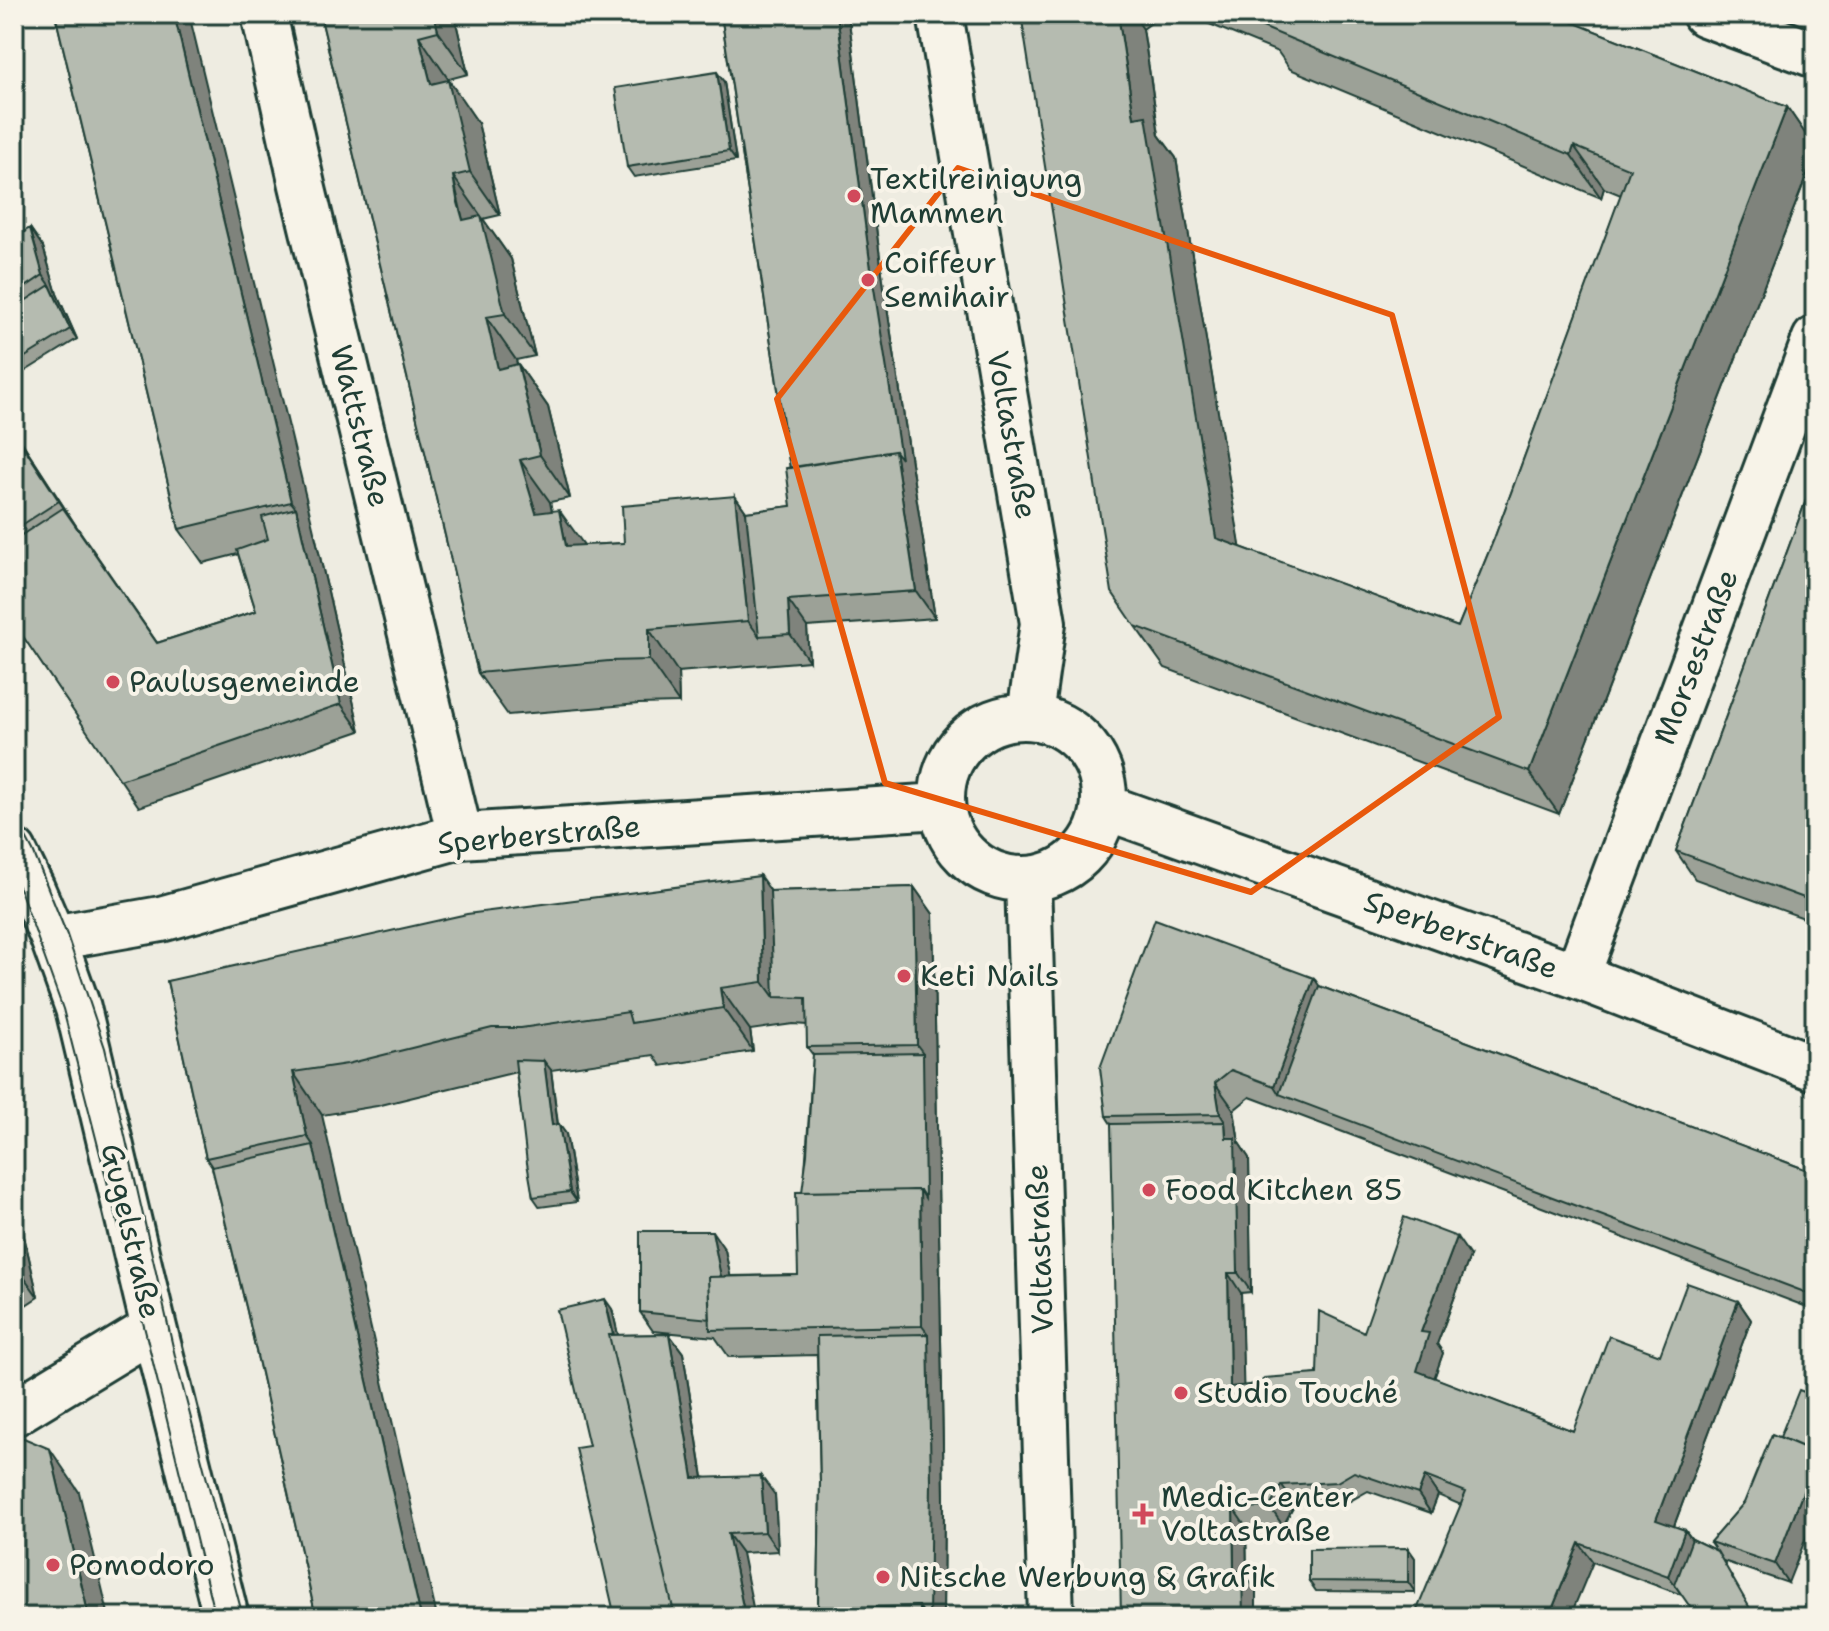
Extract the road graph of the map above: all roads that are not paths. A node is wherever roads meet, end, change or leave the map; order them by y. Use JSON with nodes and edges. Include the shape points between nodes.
{"nodes":[{"id":1,"x":264,"y":14,"type":"edge"},
{"id":2,"x":940,"y":14,"type":"edge"},
{"id":3,"x":1705,"y":14,"type":"edge"},
{"id":4,"x":1815,"y":55,"type":"edge"},
{"id":5,"x":1815,"y":339,"type":"edge"},
{"id":6,"x":1030,"y":715,"type":"junction"},
{"id":7,"x":941,"y":806,"type":"junction"},
{"id":8,"x":1105,"y":807,"type":"junction"},
{"id":9,"x":460,"y":836,"type":"junction"},
{"id":10,"x":20,"y":878,"type":"edge"},
{"id":11,"x":1028,"y":880,"type":"junction"},
{"id":12,"x":53,"y":938,"type":"junction"},
{"id":13,"x":1577,"y":976,"type":"junction"},
{"id":14,"x":1815,"y":1068,"type":"edge"},
{"id":15,"x":154,"y":1328,"type":"junction"},
{"id":16,"x":14,"y":1413,"type":"edge"},
{"id":17,"x":226,"y":1617,"type":"edge"},
{"id":18,"x":1051,"y":1617,"type":"edge"}],
"edges":[{"from":1,"to":9,"type":"street","name":"Wattstraße"},
{"from":2,"to":6,"type":"street","name":"Voltastraße","via":[[1043,623]]},
{"from":3,"to":4,"type":"street"},
{"from":5,"to":13,"type":"street","name":"Morsestraße"},
{"from":6,"to":7,"type":"street","via":[[984,725],[957,749],[944,775]]},
{"from":6,"to":8,"type":"street","via":[[1071,731],[1101,769]]},
{"from":7,"to":9,"type":"street","name":"Sperberstraße"},
{"from":7,"to":11,"type":"street","via":[[958,849],[985,872]]},
{"from":8,"to":11,"type":"street","via":[[1095,838],[1070,865]]},
{"from":8,"to":13,"type":"street","name":"Sperberstraße"},
{"from":9,"to":12,"type":"street","name":"Sperberstraße","via":[[161,919]]},
{"from":10,"to":12,"type":"street","name":"Gugelstraße"},
{"from":11,"to":18,"type":"street","name":"Voltastraße"},
{"from":12,"to":15,"type":"street","name":"Gugelstraße","via":[[78,1008]]},
{"from":13,"to":14,"type":"street","name":"Sperberstraße"},
{"from":15,"to":16,"type":"street"},
{"from":15,"to":17,"type":"street","name":"Gugelstraße"}]}
